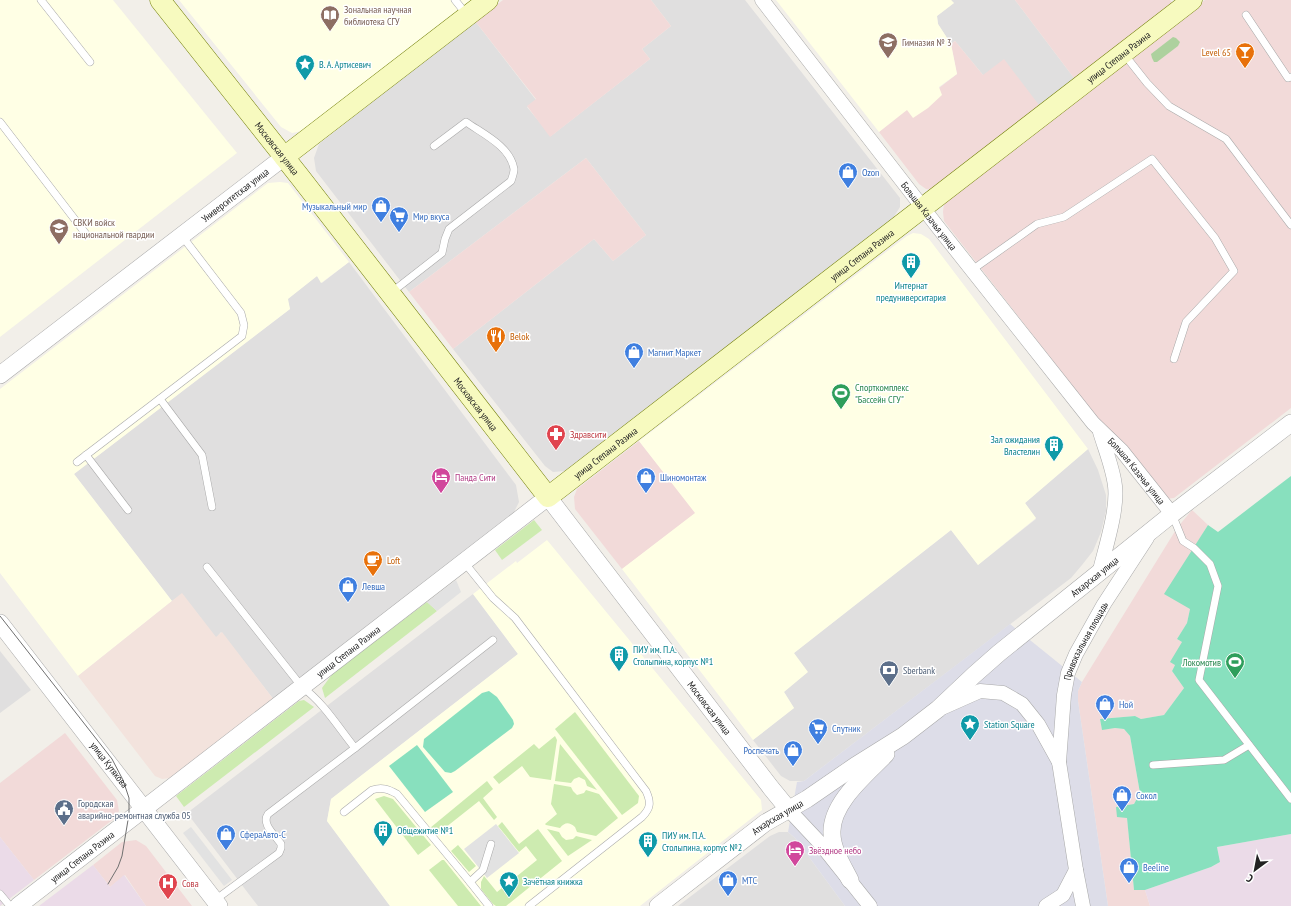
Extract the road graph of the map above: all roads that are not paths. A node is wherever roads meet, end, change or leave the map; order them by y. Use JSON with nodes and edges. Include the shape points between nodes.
{"nodes":[{"id":1,"x":41,"y":0,"type":"edge"},
{"id":2,"x":160,"y":0,"type":"edge"},
{"id":3,"x":455,"y":0,"type":"edge"},
{"id":4,"x":488,"y":0,"type":"edge"},
{"id":5,"x":762,"y":0,"type":"edge"},
{"id":6,"x":1192,"y":0,"type":"edge"},
{"id":7,"x":468,"y":16,"type":"junction"},
{"id":8,"x":1246,"y":16,"type":"dead end"},
{"id":9,"x":1123,"y":53,"type":"junction"},
{"id":10,"x":90,"y":62,"type":"dead end"},
{"id":11,"x":1291,"y":76,"type":"edge"},
{"id":12,"x":0,"y":122,"type":"edge"},
{"id":13,"x":434,"y":146,"type":"dead end"},
{"id":14,"x":284,"y":157,"type":"junction"},
{"id":15,"x":923,"y":208,"type":"junction"},
{"id":16,"x":1291,"y":225,"type":"edge"},
{"id":17,"x":86,"y":234,"type":"dead end"},
{"id":18,"x":181,"y":236,"type":"junction"},
{"id":19,"x":972,"y":270,"type":"junction"},
{"id":20,"x":390,"y":293,"type":"junction"},
{"id":21,"x":1174,"y":359,"type":"dead end"},
{"id":22,"x":0,"y":375,"type":"edge"},
{"id":23,"x":160,"y":399,"type":"junction"},
{"id":24,"x":1291,"y":423,"type":"edge"},
{"id":25,"x":1099,"y":430,"type":"junction"},
{"id":26,"x":86,"y":455,"type":"junction"},
{"id":27,"x":77,"y":462,"type":"dead end"},
{"id":28,"x":548,"y":497,"type":"junction"},
{"id":29,"x":212,"y":507,"type":"dead end"},
{"id":30,"x":128,"y":510,"type":"dead end"},
{"id":31,"x":1172,"y":514,"type":"junction"},
{"id":32,"x":1150,"y":533,"type":"junction"},
{"id":33,"x":464,"y":562,"type":"junction"},
{"id":34,"x":207,"y":567,"type":"dead end"},
{"id":35,"x":1099,"y":574,"type":"junction"},
{"id":36,"x":0,"y":623,"type":"edge"},
{"id":37,"x":493,"y":640,"type":"dead end"},
{"id":38,"x":302,"y":687,"type":"junction"},
{"id":39,"x":938,"y":709,"type":"junction"},
{"id":40,"x":903,"y":736,"type":"junction"},
{"id":41,"x":1249,"y":745,"type":"junction"},
{"id":42,"x":355,"y":748,"type":"junction"},
{"id":43,"x":1059,"y":762,"type":"junction"},
{"id":44,"x":1153,"y":765,"type":"dead end"},
{"id":45,"x":1291,"y":799,"type":"edge"},
{"id":46,"x":143,"y":809,"type":"junction"},
{"id":47,"x":789,"y":810,"type":"junction"},
{"id":48,"x":344,"y":812,"type":"dead end"},
{"id":49,"x":491,"y":844,"type":"dead end"},
{"id":50,"x":1076,"y":870,"type":"junction"},
{"id":51,"x":850,"y":880,"type":"junction"},
{"id":52,"x":470,"y":882,"type":"junction"},
{"id":53,"x":0,"y":894,"type":"edge"},
{"id":54,"x":217,"y":903,"type":"edge"},
{"id":55,"x":10,"y":906,"type":"edge"},
{"id":56,"x":18,"y":906,"type":"edge"},
{"id":57,"x":488,"y":906,"type":"edge"},
{"id":58,"x":529,"y":906,"type":"edge"},
{"id":59,"x":658,"y":906,"type":"edge"},
{"id":60,"x":870,"y":906,"type":"edge"},
{"id":61,"x":1046,"y":906,"type":"edge"},
{"id":62,"x":1083,"y":906,"type":"edge"}],
"edges":[{"from":1,"to":10,"type":"lane"},
{"from":2,"to":14,"type":"main road","name":"Московская улица"},
{"from":3,"to":7,"type":"lane"},
{"from":4,"to":7,"type":"main road","name":"Университетская улица"},
{"from":5,"to":15,"type":"street","name":"Большая Казачья улица"},
{"from":6,"to":9,"type":"main road","name":"улица Степана Разина"},
{"from":7,"to":14,"type":"main road","name":"Университетская улица"},
{"from":8,"to":11,"type":"lane","via":[[1288,78]]},
{"from":9,"to":15,"type":"main road","name":"улица Степана Разина"},
{"from":9,"to":16,"type":"lane","via":[[1147,84],[1169,106],[1226,139]]},
{"from":12,"to":17,"type":"lane"},
{"from":13,"to":20,"type":"lane","via":[[466,122],[499,144],[514,171],[511,181],[450,229],[442,253]]},
{"from":14,"to":18,"type":"street","name":"Университетская улица"},
{"from":14,"to":20,"type":"main road","name":"Московская улица"},
{"from":15,"to":19,"type":"street","name":"Большая Казачья улица"},
{"from":15,"to":28,"type":"main road","name":"улица Степана Разина"},
{"from":18,"to":22,"type":"street","name":"Университетская улица"},
{"from":18,"to":23,"type":"lane","via":[[241,313],[244,325],[242,336]]},
{"from":19,"to":21,"type":"lane","via":[[1037,224],[1064,216],[1152,159],[1215,238],[1234,271],[1186,322]]},
{"from":19,"to":25,"type":"street","name":"Большая Казачья улица"},
{"from":20,"to":28,"type":"main road","name":"Московская улица"},
{"from":23,"to":26,"type":"lane"},
{"from":23,"to":29,"type":"lane","via":[[202,455]]},
{"from":24,"to":31,"type":"street","name":"Аткарская улица"},
{"from":25,"to":31,"type":"street","name":"Большая Казачья улица","via":[[1122,451]]},
{"from":25,"to":35,"type":"street","name":"Большая Казачья улица","via":[[1115,486],[1109,537]]},
{"from":26,"to":27,"type":"lane"},
{"from":26,"to":30,"type":"lane"},
{"from":28,"to":33,"type":"street","name":"улица Степана Разина"},
{"from":28,"to":47,"type":"street","name":"Московская улица"},
{"from":31,"to":32,"type":"street","name":"Аткарская улица"},
{"from":31,"to":41,"type":"lane","via":[[1183,541],[1210,564],[1218,586],[1199,680]]},
{"from":32,"to":35,"type":"street","name":"Аткарская улица"},
{"from":32,"to":43,"type":"street","name":"Привокзальная площадь","via":[[1092,625],[1068,673]]},
{"from":33,"to":38,"type":"street","name":"улица Степана Разина"},
{"from":33,"to":58,"type":"lane","via":[[493,598],[515,618],[650,799],[650,806],[642,817]]},
{"from":34,"to":38,"type":"lane"},
{"from":35,"to":39,"type":"street","name":"Аткарская улица","via":[[989,662]]},
{"from":36,"to":46,"type":"street","name":"улица Кутякова"},
{"from":37,"to":42,"type":"lane"},
{"from":38,"to":42,"type":"lane","via":[[314,696]]},
{"from":38,"to":46,"type":"street","name":"улица Степана Разина"},
{"from":39,"to":40,"type":"street","name":"Аткарская улица"},
{"from":39,"to":43,"type":"street","name":"Привокзальная площадь","via":[[980,691],[1003,693],[1022,704],[1038,724]]},
{"from":40,"to":47,"type":"street","name":"Аткарская улица"},
{"from":40,"to":51,"type":"street","name":"Аткарская улица","via":[[849,793],[833,819],[832,834],[836,850]]},
{"from":41,"to":44,"type":"lane","via":[[1224,760]]},
{"from":41,"to":45,"type":"lane"},
{"from":42,"to":54,"type":"lane","via":[[268,814],[266,822],[281,844],[279,853]]},
{"from":43,"to":50,"type":"street","name":"Привокзальная площадь"},
{"from":46,"to":54,"type":"street","name":"улица Кутякова"},
{"from":46,"to":56,"type":"street","name":"улица Степана Разина"},
{"from":47,"to":51,"type":"street"},
{"from":47,"to":59,"type":"street","name":"Аткарская улица","via":[[765,823]]},
{"from":48,"to":52,"type":"lane","via":[[372,790],[390,790],[397,794]]},
{"from":49,"to":52,"type":"lane","via":[[483,870]]},
{"from":50,"to":61,"type":"street","via":[[1063,895]]},
{"from":50,"to":62,"type":"street","name":"Привокзальная площадь"},
{"from":51,"to":60,"type":"street"},
{"from":52,"to":57,"type":"lane"},
{"from":53,"to":55,"type":"lane"}]}
